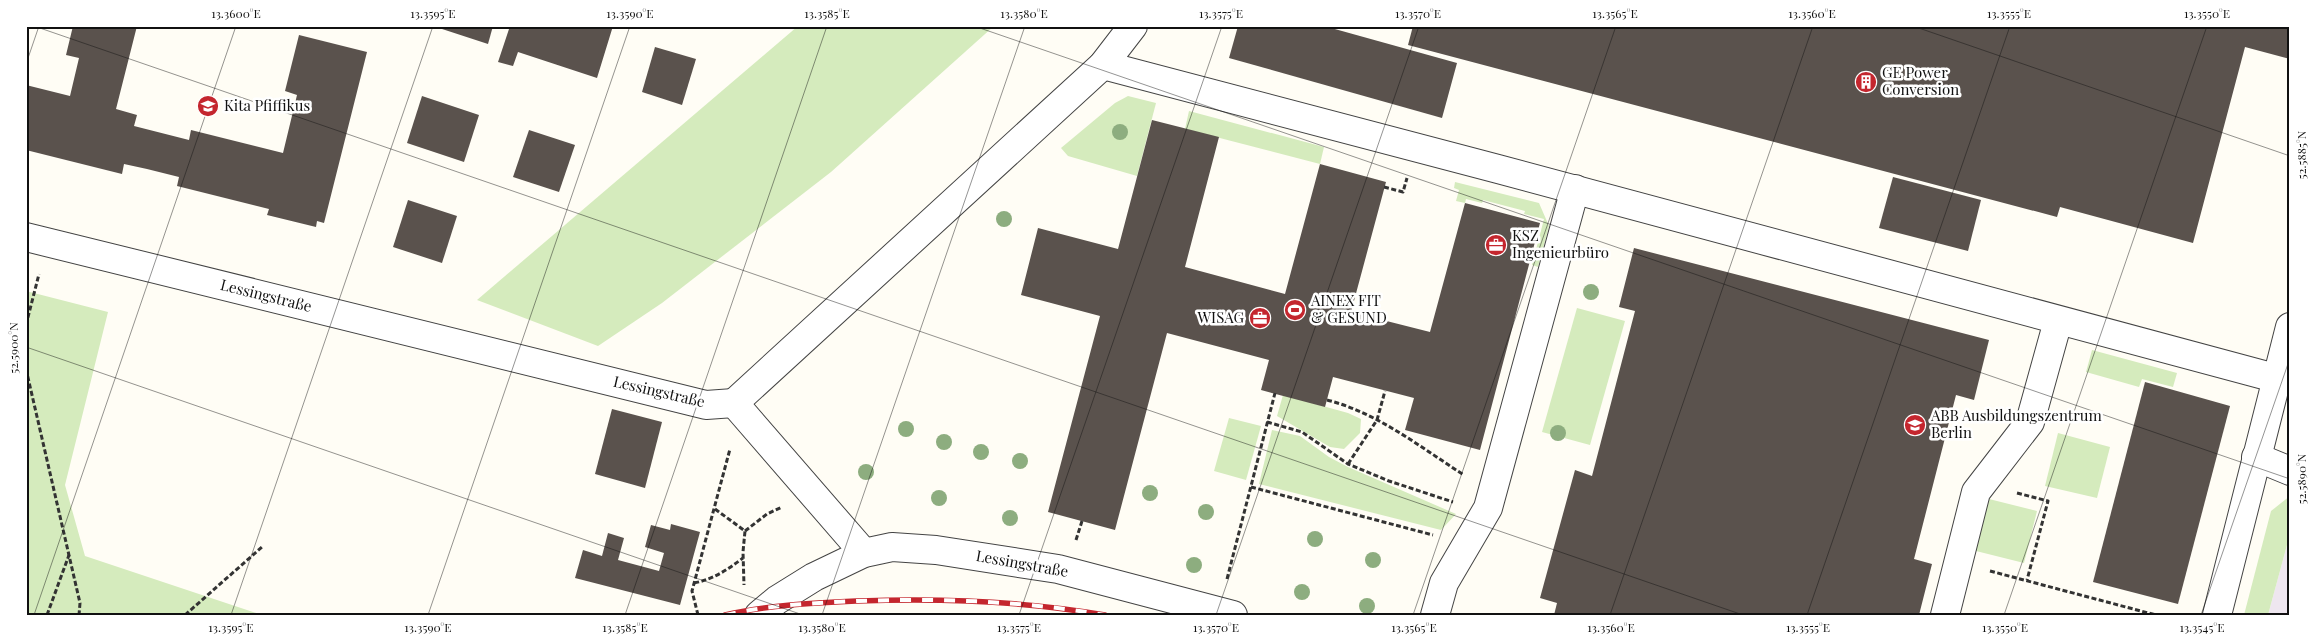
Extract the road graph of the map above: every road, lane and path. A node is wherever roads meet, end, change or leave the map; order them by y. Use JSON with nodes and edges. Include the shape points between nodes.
{"nodes":[{"id":1,"x":1133,"y":26,"type":"edge"},
{"id":2,"x":1103,"y":65,"type":"junction"},
{"id":3,"x":1384,"y":187,"type":"dead end"},
{"id":4,"x":1575,"y":189,"type":"junction"},
{"id":5,"x":1403,"y":192,"type":"dead end"},
{"id":6,"x":36,"y":240,"type":"edge"},
{"id":7,"x":2058,"y":320,"type":"junction"},
{"id":8,"x":26,"y":325,"type":"edge"},
{"id":9,"x":2290,"y":327,"type":"edge"},
{"id":10,"x":26,"y":369,"type":"edge"},
{"id":11,"x":2275,"y":378,"type":"junction"},
{"id":12,"x":1385,"y":391,"type":"dead end"},
{"id":13,"x":1275,"y":393,"type":"dead end"},
{"id":14,"x":1327,"y":400,"type":"dead end"},
{"id":15,"x":734,"y":403,"type":"junction"},
{"id":16,"x":1377,"y":420,"type":"junction"},
{"id":17,"x":1267,"y":422,"type":"junction"},
{"id":18,"x":731,"y":446,"type":"dead end"},
{"id":19,"x":2256,"y":457,"type":"junction"},
{"id":20,"x":1348,"y":464,"type":"junction"},
{"id":21,"x":2290,"y":471,"type":"edge"},
{"id":22,"x":1466,"y":476,"type":"dead end"},
{"id":23,"x":1982,"y":484,"type":"junction"},
{"id":24,"x":1250,"y":487,"type":"junction"},
{"id":25,"x":715,"y":508,"type":"junction"},
{"id":26,"x":1486,"y":512,"type":"junction"},
{"id":27,"x":1082,"y":521,"type":"dead end"},
{"id":28,"x":1433,"y":535,"type":"dead end"},
{"id":29,"x":1076,"y":543,"type":"dead end"},
{"id":30,"x":262,"y":547,"type":"dead end"},
{"id":31,"x":864,"y":553,"type":"junction"},
{"id":32,"x":69,"y":554,"type":"junction"},
{"id":33,"x":743,"y":558,"type":"junction"},
{"id":34,"x":1958,"y":562,"type":"junction"},
{"id":35,"x":1227,"y":580,"type":"dead end"},
{"id":36,"x":2027,"y":580,"type":"junction"},
{"id":37,"x":694,"y":583,"type":"junction"},
{"id":38,"x":745,"y":590,"type":"dead end"},
{"id":39,"x":47,"y":615,"type":"edge"},
{"id":40,"x":79,"y":615,"type":"edge"},
{"id":41,"x":185,"y":615,"type":"edge"},
{"id":42,"x":698,"y":615,"type":"edge"},
{"id":43,"x":758,"y":615,"type":"edge"},
{"id":44,"x":1233,"y":615,"type":"edge"},
{"id":45,"x":1436,"y":615,"type":"edge"},
{"id":46,"x":1945,"y":615,"type":"edge"},
{"id":47,"x":2156,"y":615,"type":"edge"},
{"id":48,"x":2217,"y":615,"type":"edge"}],
"edges":[{"from":1,"to":2,"type":"street"},
{"from":2,"to":4,"type":"street"},
{"from":2,"to":15,"type":"street"},
{"from":3,"to":5,"type":"path"},
{"from":4,"to":7,"type":"street"},
{"from":4,"to":26,"type":"street"},
{"from":6,"to":8,"type":"path"},
{"from":6,"to":15,"type":"street","name":"Lessingstraße","via":[[706,404]]},
{"from":7,"to":11,"type":"street"},
{"from":7,"to":23,"type":"street","via":[[2030,422]]},
{"from":9,"to":11,"type":"street"},
{"from":10,"to":32,"type":"path"},
{"from":11,"to":19,"type":"street"},
{"from":12,"to":16,"type":"path"},
{"from":13,"to":17,"type":"path"},
{"from":14,"to":16,"type":"path"},
{"from":15,"to":31,"type":"street"},
{"from":16,"to":20,"type":"path"},
{"from":16,"to":22,"type":"path"},
{"from":17,"to":20,"type":"path","via":[[1302,432]]},
{"from":17,"to":24,"type":"path"},
{"from":18,"to":25,"type":"path"},
{"from":19,"to":21,"type":"street"},
{"from":19,"to":48,"type":"street"},
{"from":20,"to":26,"type":"path","via":[[1389,481]]},
{"from":23,"to":34,"type":"street","via":[[1976,492]]},
{"from":23,"to":36,"type":"path","via":[[2048,501]]},
{"from":24,"to":28,"type":"path"},
{"from":24,"to":35,"type":"path"},
{"from":25,"to":33,"type":"path","via":[[745,531]]},
{"from":25,"to":37,"type":"path"},
{"from":26,"to":45,"type":"street","via":[[1444,583]]},
{"from":27,"to":29,"type":"path"},
{"from":30,"to":41,"type":"path"},
{"from":31,"to":43,"type":"street","name":"Lessingstraße","via":[[814,577]]},
{"from":31,"to":44,"type":"street","name":"Lessingstraße","via":[[892,547],[936,550],[1058,569]]},
{"from":32,"to":39,"type":"path"},
{"from":32,"to":40,"type":"path","via":[[80,603]]},
{"from":33,"to":37,"type":"path","via":[[709,580]]},
{"from":33,"to":38,"type":"path"},
{"from":34,"to":36,"type":"path"},
{"from":34,"to":46,"type":"street"},
{"from":36,"to":47,"type":"path"},
{"from":37,"to":42,"type":"path","via":[[692,592]]}]}
